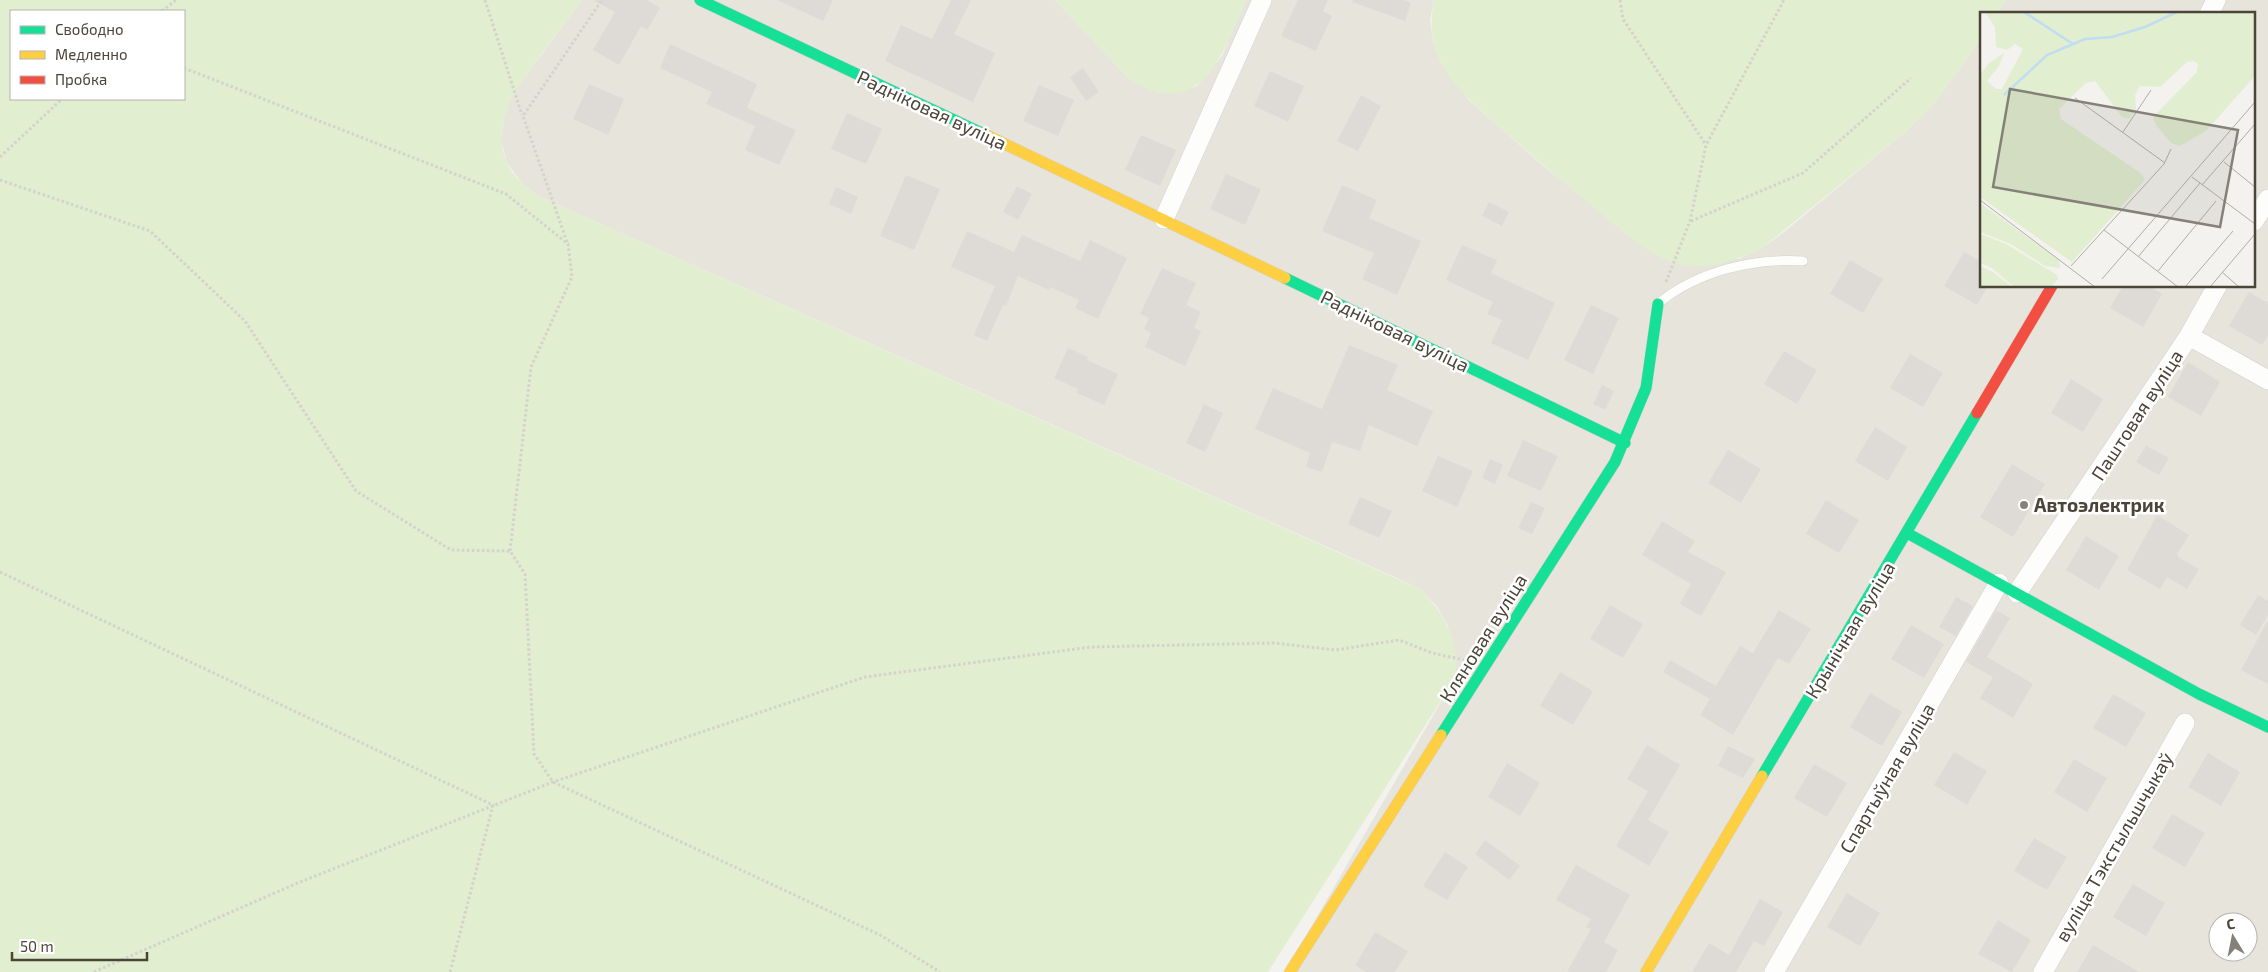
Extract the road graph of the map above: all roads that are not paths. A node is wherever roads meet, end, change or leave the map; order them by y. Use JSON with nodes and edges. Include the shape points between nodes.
{"nodes":[{"id":1,"x":700,"y":0,"type":"edge"},
{"id":2,"x":1262,"y":0,"type":"edge"},
{"id":3,"x":2216,"y":0,"type":"edge"},
{"id":4,"x":2209,"y":12,"type":"edge"},
{"id":5,"x":2268,"y":199,"type":"edge"},
{"id":6,"x":1164,"y":219,"type":"junction"},
{"id":7,"x":2256,"y":219,"type":"edge"},
{"id":8,"x":1803,"y":261,"type":"dead end"},
{"id":9,"x":2051,"y":288,"type":"edge"},
{"id":10,"x":2216,"y":288,"type":"edge"},
{"id":11,"x":1658,"y":304,"type":"joint"},
{"id":12,"x":2189,"y":336,"type":"junction"},
{"id":13,"x":2268,"y":380,"type":"edge"},
{"id":14,"x":1625,"y":443,"type":"junction"},
{"id":15,"x":1907,"y":533,"type":"junction"},
{"id":16,"x":1999,"y":583,"type":"junction"},
{"id":17,"x":2017,"y":593,"type":"junction"},
{"id":18,"x":2185,"y":723,"type":"dead end"},
{"id":19,"x":2268,"y":727,"type":"edge"},
{"id":20,"x":1290,"y":972,"type":"edge"},
{"id":21,"x":1646,"y":972,"type":"edge"},
{"id":22,"x":1774,"y":972,"type":"edge"},
{"id":23,"x":2043,"y":972,"type":"edge"}],
"edges":[{"from":1,"to":6,"type":"street","name":"Радніковая вуліца"},
{"from":2,"to":6,"type":"street"},
{"from":3,"to":4,"type":"street"},
{"from":5,"to":7,"type":"street"},
{"from":6,"to":14,"type":"street","name":"Радніковая вуліца"},
{"from":8,"to":11,"type":"lane","via":[[1778,260],[1701,277],[1675,290]]},
{"from":9,"to":15,"type":"street","name":"Крынічная вуліца"},
{"from":10,"to":12,"type":"street","name":"Паштовая вуліца"},
{"from":11,"to":14,"type":"street","name":"Кляновая вуліца","via":[[1646,388]]},
{"from":12,"to":13,"type":"street"},
{"from":12,"to":17,"type":"street","name":"Паштовая вуліца"},
{"from":14,"to":20,"type":"street","name":"Кляновая вуліца","via":[[1487,666]]},
{"from":15,"to":16,"type":"street"},
{"from":15,"to":21,"type":"street","name":"Крынічная вуліца"},
{"from":16,"to":17,"type":"street"},
{"from":16,"to":22,"type":"street","name":"Спартыўная вуліца"},
{"from":17,"to":19,"type":"street","via":[[2199,694]]},
{"from":18,"to":23,"type":"street","name":"вуліца Тэкстыльшчыкаў"}]}
